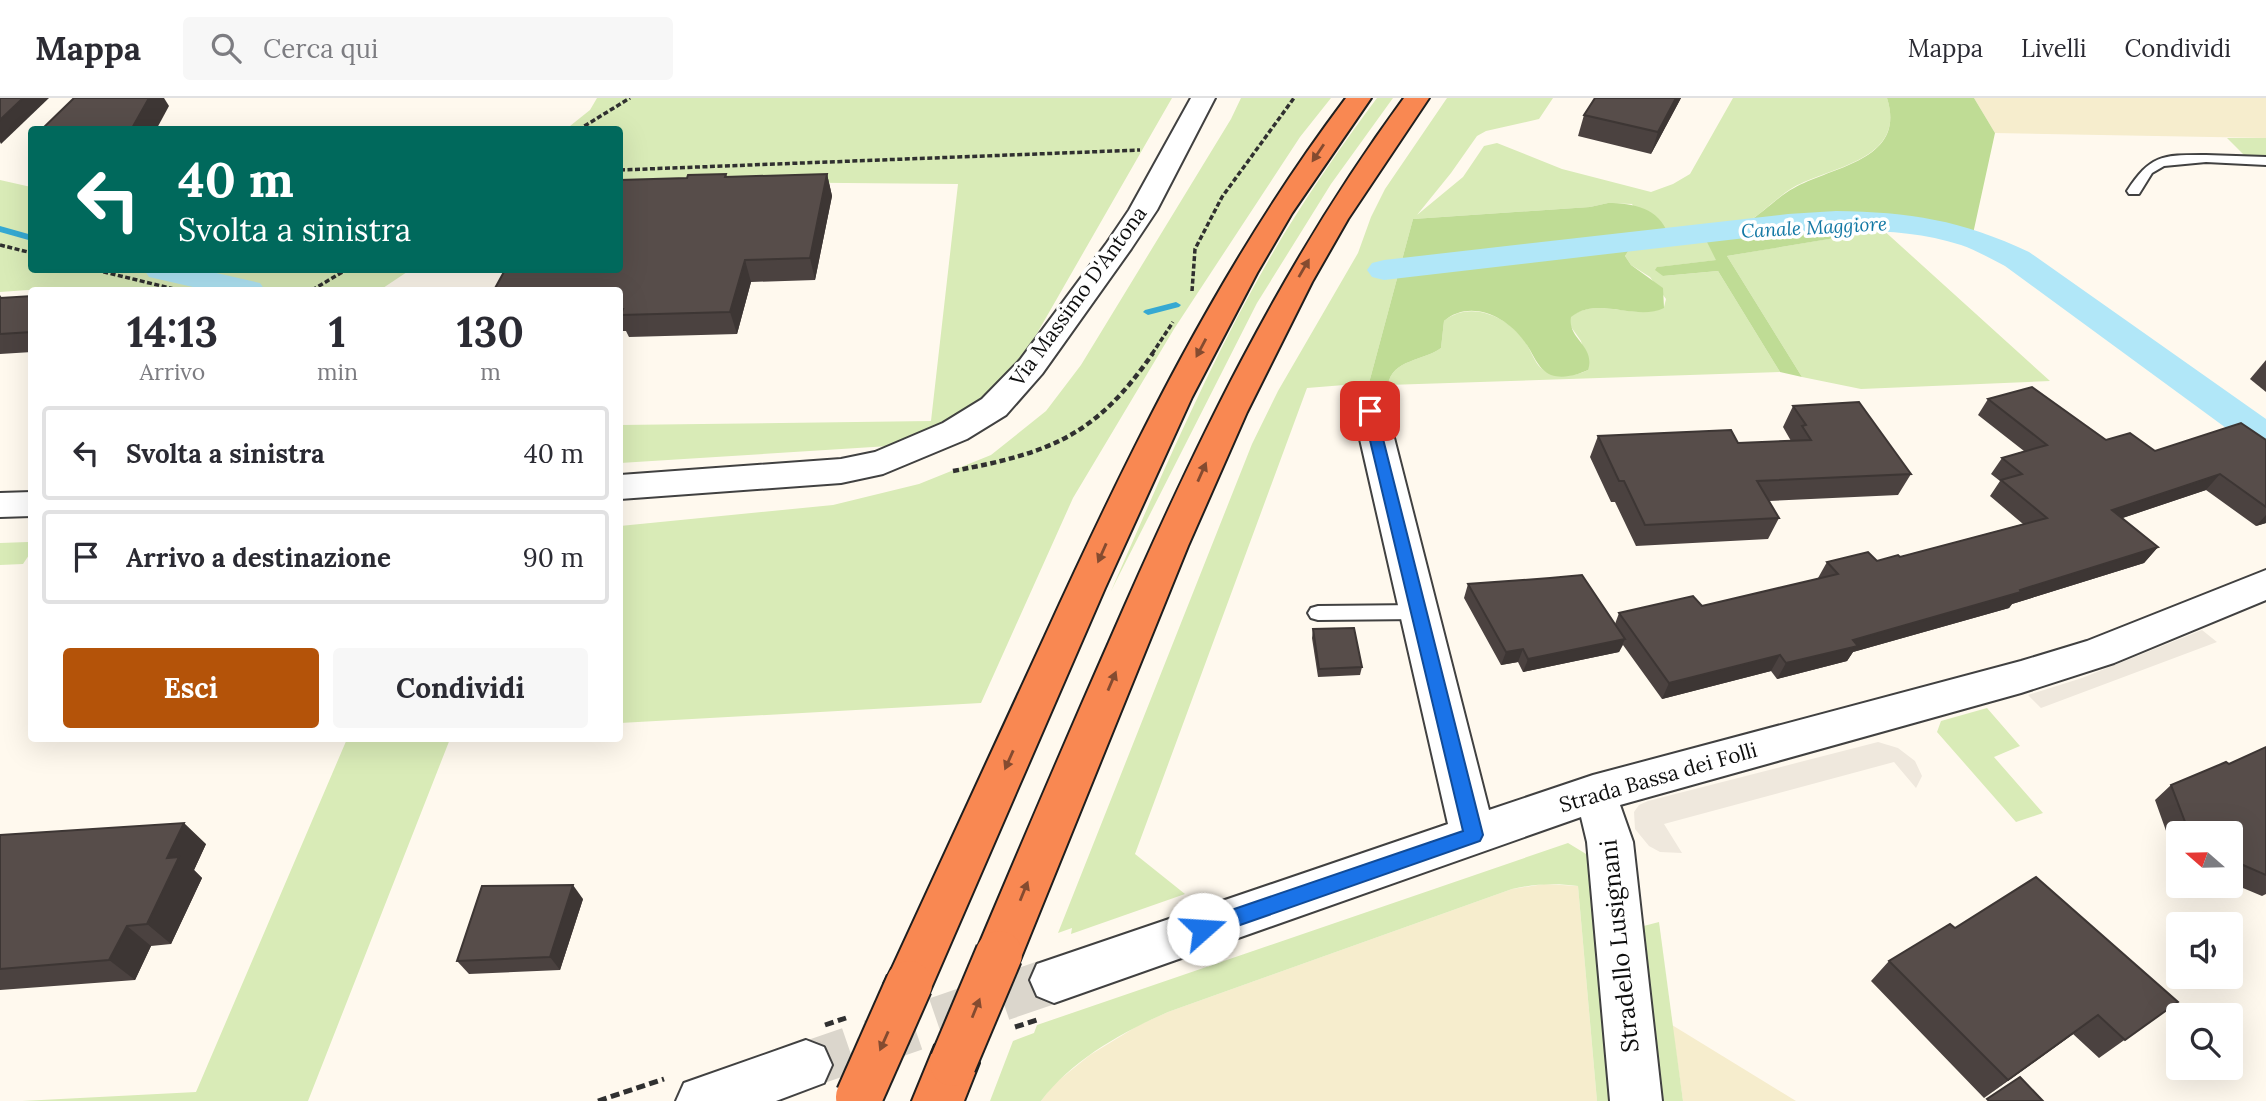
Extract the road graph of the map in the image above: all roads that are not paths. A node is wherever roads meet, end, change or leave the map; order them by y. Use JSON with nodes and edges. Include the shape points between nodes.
{"nodes":[{"id":1,"x":1203,"y":98,"type":"edge"},
{"id":2,"x":1359,"y":98,"type":"edge"},
{"id":3,"x":1413,"y":104,"type":"edge"},
{"id":4,"x":2266,"y":161,"type":"edge"},
{"id":5,"x":2134,"y":191,"type":"dead end"},
{"id":6,"x":1363,"y":397,"type":"dead end"},
{"id":7,"x":623,"y":487,"type":"edge"},
{"id":8,"x":28,"y":504,"type":"edge"},
{"id":9,"x":0,"y":505,"type":"edge"},
{"id":10,"x":2266,"y":584,"type":"edge"},
{"id":11,"x":1419,"y":612,"type":"junction"},
{"id":12,"x":1318,"y":613,"type":"dead end"},
{"id":13,"x":1593,"y":794,"type":"junction"},
{"id":14,"x":1474,"y":835,"type":"junction"},
{"id":15,"x":1054,"y":980,"type":"tunnel mouth"},
{"id":16,"x":806,"y":1065,"type":"tunnel mouth"},
{"id":17,"x":946,"y":1082,"type":"edge"},
{"id":18,"x":858,"y":1099,"type":"edge"},
{"id":19,"x":702,"y":1101,"type":"edge"},
{"id":20,"x":1636,"y":1101,"type":"edge"}],
"edges":[{"from":1,"to":7,"type":"street","name":"Via Massimo D'Antona","via":[[1118,249],[1031,367],[994,407],[955,431],[883,462],[841,471]]},
{"from":2,"to":18,"type":"highway","one_way":true,"bridge":true,"via":[[1270,225],[1192,365],[1115,523]]},
{"from":17,"to":3,"type":"highway","one_way":true,"bridge":true,"via":[[1164,558],[1236,400],[1334,217]]},
{"from":4,"to":5,"type":"lane","via":[[2160,163],[2148,170]]},
{"from":6,"to":11,"type":"street"},
{"from":8,"to":9,"type":"street"},
{"from":10,"to":13,"type":"street","name":"Strada Bassa dei Folli","via":[[2100,652],[2021,677]]},
{"from":11,"to":12,"type":"lane"},
{"from":11,"to":14,"type":"street"},
{"from":13,"to":14,"type":"street","name":"Strada Bassa dei Folli"},
{"from":13,"to":20,"type":"street","name":"Stradello Lusignani","via":[[1610,842]]},
{"from":14,"to":15,"type":"street","name":"Strada Bassa dei Folli"},
{"from":16,"to":19,"type":"street"}]}
